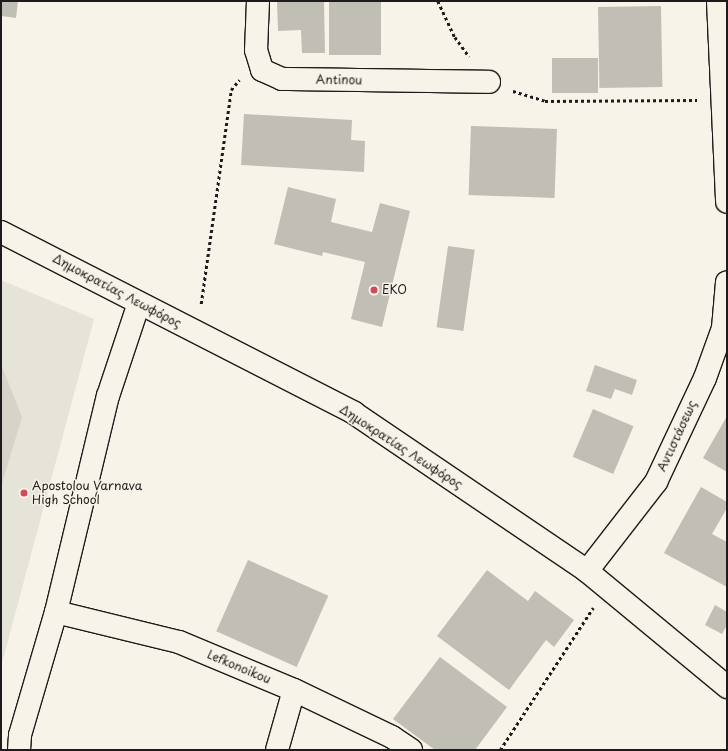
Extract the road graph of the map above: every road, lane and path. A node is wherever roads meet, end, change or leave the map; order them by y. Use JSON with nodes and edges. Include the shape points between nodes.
{"nodes":[{"id":1,"x":258,"y":1,"type":"edge"},
{"id":2,"x":438,"y":1,"type":"edge"},
{"id":3,"x":718,"y":1,"type":"edge"},
{"id":4,"x":258,"y":57,"type":"junction"},
{"id":5,"x":723,"y":62,"type":"edge"},
{"id":6,"x":489,"y":82,"type":"junction"},
{"id":7,"x":721,"y":100,"type":"junction"},
{"id":8,"x":727,"y":202,"type":"edge"},
{"id":9,"x":1,"y":232,"type":"edge"},
{"id":10,"x":727,"y":282,"type":"edge"},
{"id":11,"x":139,"y":303,"type":"junction"},
{"id":12,"x":725,"y":329,"type":"edge"},
{"id":13,"x":197,"y":333,"type":"junction"},
{"id":14,"x":587,"y":571,"type":"junction"},
{"id":15,"x":607,"y":588,"type":"junction"},
{"id":16,"x":56,"y":612,"type":"junction"},
{"id":17,"x":727,"y":688,"type":"edge"},
{"id":18,"x":294,"y":690,"type":"junction"},
{"id":19,"x":18,"y":750,"type":"edge"},
{"id":20,"x":277,"y":750,"type":"edge"},
{"id":21,"x":411,"y":750,"type":"edge"},
{"id":22,"x":500,"y":750,"type":"edge"}],
"edges":[{"from":1,"to":4,"type":"street"},
{"from":2,"to":6,"type":"path","via":[[455,37]]},
{"from":3,"to":5,"type":"street"},
{"from":4,"to":6,"type":"street","name":"Antinou","via":[[262,70],[282,79]]},
{"from":4,"to":13,"type":"path","via":[[231,90]]},
{"from":5,"to":7,"type":"street"},
{"from":6,"to":7,"type":"path","via":[[545,102]]},
{"from":7,"to":8,"type":"street"},
{"from":9,"to":11,"type":"street","name":"Δημοκρατίας Λεωφόρος"},
{"from":10,"to":12,"type":"street","name":"Αντιστάσεως"},
{"from":11,"to":13,"type":"street","name":"Δημοκρατίας Λεωφόρος"},
{"from":11,"to":16,"type":"street","via":[[108,396]]},
{"from":12,"to":14,"type":"street","name":"Αντιστάσεως","via":[[656,482]]},
{"from":13,"to":14,"type":"street","name":"Δημοκρατίας Λεωφόρος","via":[[354,413]]},
{"from":14,"to":15,"type":"street","name":"Δημοκρατίας Λεωφόρος"},
{"from":15,"to":17,"type":"street","name":"Δημοκρατίας Λεωφόρος"},
{"from":15,"to":22,"type":"path"},
{"from":16,"to":18,"type":"street","name":"Lefkonoikou","via":[[180,642]]},
{"from":16,"to":19,"type":"street","via":[[20,735]]},
{"from":18,"to":20,"type":"street"},
{"from":18,"to":21,"type":"street","name":"Lefkonoikou","via":[[392,737]]}]}
